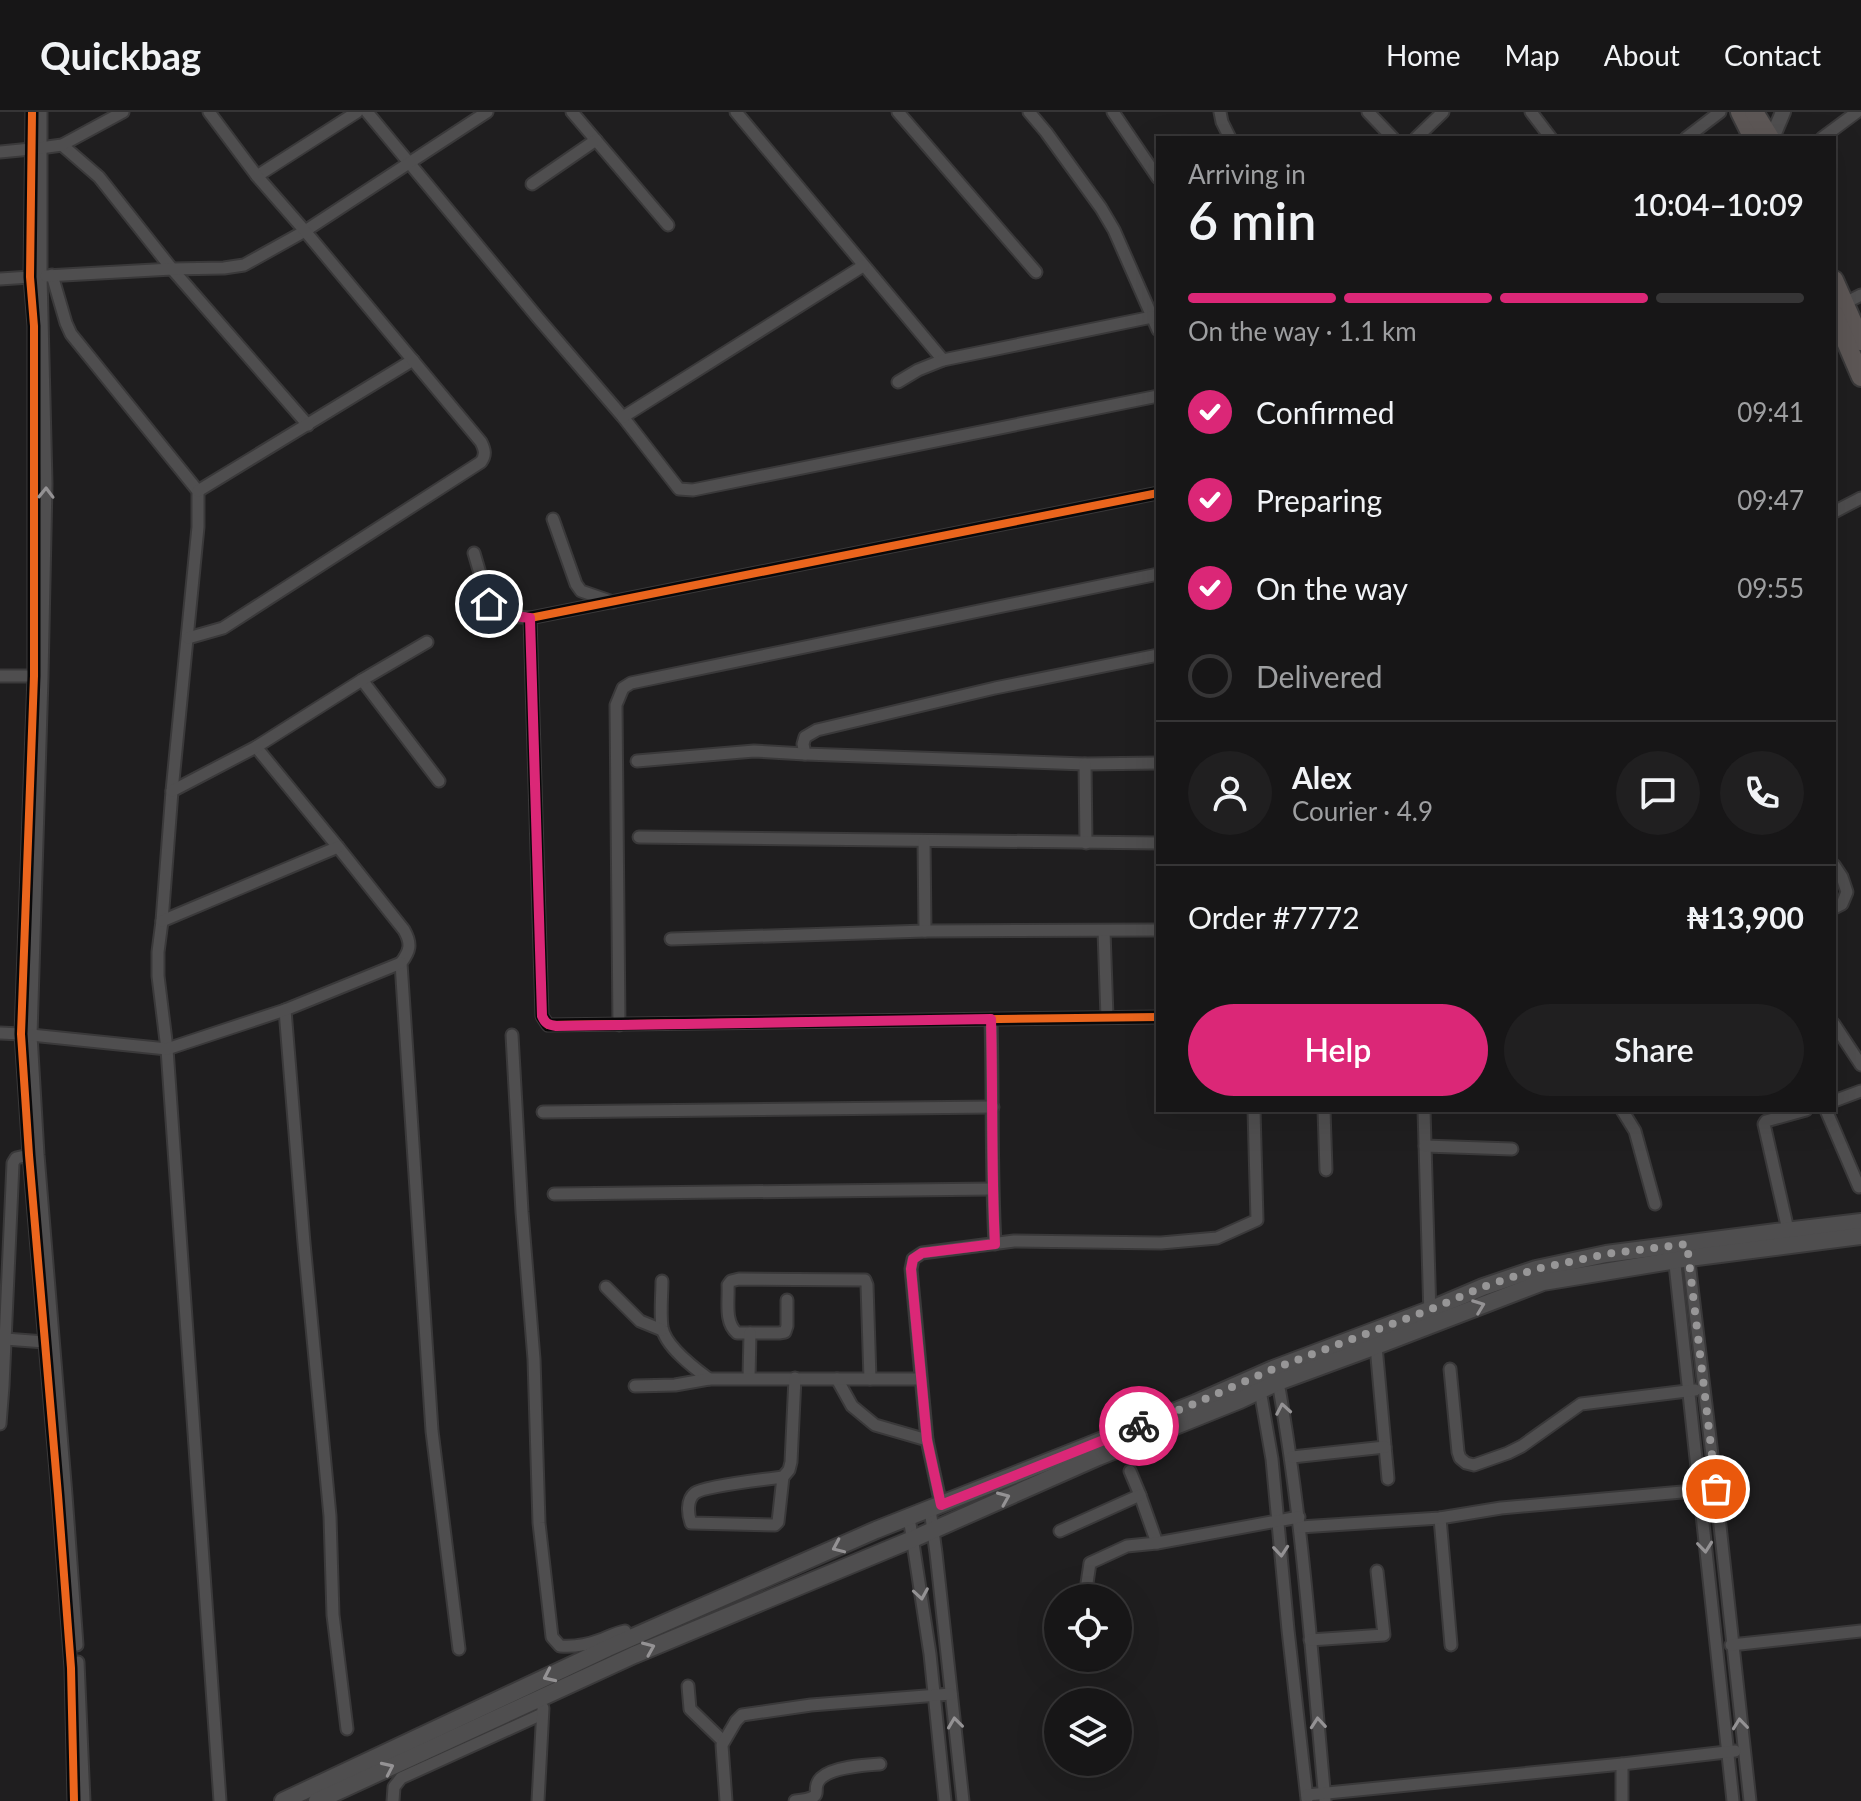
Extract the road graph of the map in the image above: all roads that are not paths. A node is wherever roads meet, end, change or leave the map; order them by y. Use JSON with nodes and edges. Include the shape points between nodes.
{"nodes":[{"id":1,"x":123,"y":112,"type":"edge"},
{"id":2,"x":209,"y":112,"type":"edge"},
{"id":3,"x":357,"y":112,"type":"edge"},
{"id":4,"x":367,"y":112,"type":"edge"},
{"id":5,"x":487,"y":112,"type":"edge"},
{"id":6,"x":572,"y":112,"type":"edge"},
{"id":7,"x":736,"y":112,"type":"edge"},
{"id":8,"x":898,"y":112,"type":"edge"},
{"id":9,"x":1029,"y":112,"type":"edge"},
{"id":10,"x":1113,"y":112,"type":"edge"},
{"id":11,"x":1220,"y":112,"type":"edge"},
{"id":12,"x":1368,"y":112,"type":"edge"},
{"id":13,"x":1443,"y":112,"type":"edge"},
{"id":14,"x":1531,"y":112,"type":"edge"},
{"id":15,"x":1720,"y":112,"type":"edge"},
{"id":16,"x":1740,"y":112,"type":"edge"},
{"id":17,"x":1754,"y":112,"type":"edge"},
{"id":18,"x":1783,"y":112,"type":"edge"},
{"id":19,"x":1857,"y":112,"type":"edge"},
{"id":20,"x":36,"y":117,"type":"edge"},
{"id":21,"x":1229,"y":136,"type":"edge"},
{"id":22,"x":1391,"y":136,"type":"edge"},
{"id":23,"x":1418,"y":136,"type":"edge"},
{"id":24,"x":1549,"y":136,"type":"edge"},
{"id":25,"x":1689,"y":136,"type":"edge"},
{"id":26,"x":1752,"y":136,"type":"edge"},
{"id":27,"x":1770,"y":136,"type":"edge"},
{"id":28,"x":1772,"y":136,"type":"edge"},
{"id":29,"x":1825,"y":136,"type":"edge"},
{"id":30,"x":596,"y":140,"type":"junction"},
{"id":31,"x":62,"y":145,"type":"junction"},
{"id":32,"x":35,"y":149,"type":"junction"},
{"id":33,"x":0,"y":152,"type":"edge"},
{"id":34,"x":409,"y":163,"type":"junction"},
{"id":35,"x":1156,"y":175,"type":"edge"},
{"id":36,"x":257,"y":176,"type":"junction"},
{"id":37,"x":532,"y":184,"type":"dead end"},
{"id":38,"x":668,"y":225,"type":"dead end"},
{"id":39,"x":305,"y":231,"type":"junction"},
{"id":40,"x":863,"y":266,"type":"junction"},
{"id":41,"x":172,"y":269,"type":"junction"},
{"id":42,"x":1036,"y":272,"type":"dead end"},
{"id":43,"x":41,"y":276,"type":"junction"},
{"id":44,"x":0,"y":279,"type":"edge"},
{"id":45,"x":1836,"y":284,"type":"edge"},
{"id":46,"x":1847,"y":304,"type":"edge"},
{"id":47,"x":1152,"y":317,"type":"junction"},
{"id":48,"x":1156,"y":326,"type":"edge"},
{"id":49,"x":1861,"y":341,"type":"edge"},
{"id":50,"x":413,"y":360,"type":"junction"},
{"id":51,"x":943,"y":360,"type":"junction"},
{"id":52,"x":1861,"y":377,"type":"edge"},
{"id":53,"x":898,"y":382,"type":"dead end"},
{"id":54,"x":1156,"y":396,"type":"edge"},
{"id":55,"x":623,"y":417,"type":"junction"},
{"id":56,"x":308,"y":425,"type":"junction"},
{"id":57,"x":198,"y":491,"type":"junction"},
{"id":58,"x":1156,"y":493,"type":"edge"},
{"id":59,"x":1861,"y":498,"type":"edge"},
{"id":60,"x":1836,"y":511,"type":"edge"},
{"id":61,"x":553,"y":519,"type":"dead end"},
{"id":62,"x":40,"y":536,"type":"junction"},
{"id":63,"x":474,"y":553,"type":"dead end"},
{"id":64,"x":1156,"y":574,"type":"edge"},
{"id":65,"x":614,"y":603,"type":"junction"},
{"id":66,"x":530,"y":618,"type":"junction"},
{"id":67,"x":188,"y":638,"type":"junction"},
{"id":68,"x":427,"y":642,"type":"dead end"},
{"id":69,"x":1156,"y":655,"type":"edge"},
{"id":70,"x":0,"y":676,"type":"edge"},
{"id":71,"x":34,"y":676,"type":"junction"},
{"id":72,"x":362,"y":680,"type":"junction"},
{"id":73,"x":256,"y":747,"type":"junction"},
{"id":74,"x":805,"y":754,"type":"junction"},
{"id":75,"x":637,"y":761,"type":"dead end"},
{"id":76,"x":1156,"y":763,"type":"edge"},
{"id":77,"x":1085,"y":764,"type":"junction"},
{"id":78,"x":439,"y":781,"type":"dead end"},
{"id":79,"x":172,"y":791,"type":"junction"},
{"id":80,"x":639,"y":837,"type":"dead end"},
{"id":81,"x":924,"y":841,"type":"junction"},
{"id":82,"x":1086,"y":843,"type":"junction"},
{"id":83,"x":1156,"y":843,"type":"edge"},
{"id":84,"x":338,"y":847,"type":"junction"},
{"id":85,"x":1836,"y":868,"type":"edge"},
{"id":86,"x":1836,"y":907,"type":"edge"},
{"id":87,"x":162,"y":921,"type":"junction"},
{"id":88,"x":1156,"y":930,"type":"edge"},
{"id":89,"x":925,"y":931,"type":"junction"},
{"id":90,"x":1104,"y":931,"type":"junction"},
{"id":91,"x":671,"y":939,"type":"dead end"},
{"id":92,"x":401,"y":963,"type":"junction"},
{"id":93,"x":285,"y":1010,"type":"junction"},
{"id":94,"x":1107,"y":1017,"type":"junction"},
{"id":95,"x":1156,"y":1017,"type":"edge"},
{"id":96,"x":991,"y":1019,"type":"junction"},
{"id":97,"x":619,"y":1025,"type":"junction"},
{"id":98,"x":1836,"y":1027,"type":"edge"},
{"id":99,"x":0,"y":1033,"type":"edge"},
{"id":100,"x":26,"y":1035,"type":"junction"},
{"id":101,"x":512,"y":1035,"type":"dead end"},
{"id":102,"x":167,"y":1049,"type":"junction"},
{"id":103,"x":1861,"y":1065,"type":"edge"},
{"id":104,"x":1861,"y":1091,"type":"edge"},
{"id":105,"x":1836,"y":1100,"type":"edge"},
{"id":106,"x":993,"y":1107,"type":"junction"},
{"id":107,"x":543,"y":1112,"type":"dead end"},
{"id":108,"x":1254,"y":1112,"type":"edge"},
{"id":109,"x":1324,"y":1112,"type":"edge"},
{"id":110,"x":1424,"y":1112,"type":"edge"},
{"id":111,"x":1623,"y":1112,"type":"edge"},
{"id":112,"x":1797,"y":1112,"type":"edge"},
{"id":113,"x":1827,"y":1112,"type":"edge"},
{"id":114,"x":1425,"y":1146,"type":"junction"},
{"id":115,"x":1512,"y":1149,"type":"dead end"},
{"id":116,"x":29,"y":1155,"type":"junction"},
{"id":117,"x":1326,"y":1170,"type":"dead end"},
{"id":118,"x":1859,"y":1187,"type":"edge"},
{"id":119,"x":992,"y":1189,"type":"junction"},
{"id":120,"x":554,"y":1194,"type":"dead end"},
{"id":121,"x":1655,"y":1204,"type":"dead end"},
{"id":122,"x":1861,"y":1222,"type":"edge"},
{"id":123,"x":1788,"y":1230,"type":"junction"},
{"id":124,"x":1861,"y":1236,"type":"edge"},
{"id":125,"x":995,"y":1244,"type":"junction"},
{"id":126,"x":1680,"y":1252,"type":"junction"},
{"id":127,"x":662,"y":1281,"type":"dead end"},
{"id":128,"x":606,"y":1287,"type":"dead end"},
{"id":129,"x":787,"y":1300,"type":"dead end"},
{"id":130,"x":1430,"y":1317,"type":"junction"},
{"id":131,"x":662,"y":1330,"type":"junction"},
{"id":132,"x":750,"y":1333,"type":"junction"},
{"id":133,"x":5,"y":1339,"type":"junction"},
{"id":134,"x":45,"y":1342,"type":"junction"},
{"id":135,"x":1376,"y":1346,"type":"junction"},
{"id":136,"x":1450,"y":1369,"type":"dead end"},
{"id":137,"x":749,"y":1378,"type":"junction"},
{"id":138,"x":795,"y":1378,"type":"junction"},
{"id":139,"x":709,"y":1379,"type":"junction"},
{"id":140,"x":837,"y":1379,"type":"junction"},
{"id":141,"x":870,"y":1379,"type":"junction"},
{"id":142,"x":920,"y":1379,"type":"junction"},
{"id":143,"x":1278,"y":1382,"type":"junction"},
{"id":144,"x":635,"y":1386,"type":"dead end"},
{"id":145,"x":1704,"y":1389,"type":"junction"},
{"id":146,"x":1260,"y":1390,"type":"junction"},
{"id":147,"x":1689,"y":1391,"type":"junction"},
{"id":148,"x":0,"y":1424,"type":"edge"},
{"id":149,"x":927,"y":1440,"type":"junction"},
{"id":150,"x":1385,"y":1447,"type":"junction"},
{"id":151,"x":1292,"y":1457,"type":"junction"},
{"id":152,"x":1130,"y":1471,"type":"dead end"},
{"id":153,"x":783,"y":1477,"type":"junction"},
{"id":154,"x":1388,"y":1479,"type":"dead end"},
{"id":155,"x":1716,"y":1489,"type":"junction"},
{"id":156,"x":1699,"y":1492,"type":"junction"},
{"id":157,"x":1140,"y":1495,"type":"junction"},
{"id":158,"x":935,"y":1507,"type":"junction"},
{"id":159,"x":909,"y":1517,"type":"junction"},
{"id":160,"x":1440,"y":1518,"type":"junction"},
{"id":161,"x":1278,"y":1520,"type":"junction"},
{"id":162,"x":1299,"y":1522,"type":"junction"},
{"id":163,"x":933,"y":1530,"type":"junction"},
{"id":164,"x":1060,"y":1531,"type":"dead end"},
{"id":165,"x":913,"y":1539,"type":"junction"},
{"id":166,"x":1157,"y":1543,"type":"junction"},
{"id":167,"x":1377,"y":1571,"type":"dead end"},
{"id":168,"x":1087,"y":1584,"type":"edge"},
{"id":169,"x":1861,"y":1631,"type":"edge"},
{"id":170,"x":628,"y":1639,"type":"junction"},
{"id":171,"x":1310,"y":1640,"type":"junction"},
{"id":172,"x":1451,"y":1645,"type":"dead end"},
{"id":173,"x":1731,"y":1645,"type":"junction"},
{"id":174,"x":459,"y":1649,"type":"dead end"},
{"id":175,"x":688,"y":1686,"type":"dead end"},
{"id":176,"x":951,"y":1694,"type":"junction"},
{"id":177,"x":544,"y":1695,"type":"junction"},
{"id":178,"x":935,"y":1695,"type":"junction"},
{"id":179,"x":542,"y":1714,"type":"junction"},
{"id":180,"x":347,"y":1729,"type":"dead end"},
{"id":181,"x":723,"y":1741,"type":"junction"},
{"id":182,"x":1743,"y":1750,"type":"junction"},
{"id":183,"x":1728,"y":1752,"type":"junction"},
{"id":184,"x":78,"y":1758,"type":"junction"},
{"id":185,"x":880,"y":1764,"type":"dead end"},
{"id":186,"x":1622,"y":1764,"type":"junction"},
{"id":187,"x":1307,"y":1798,"type":"edge"},
{"id":188,"x":1325,"y":1798,"type":"edge"},
{"id":189,"x":74,"y":1801,"type":"edge"},
{"id":190,"x":84,"y":1801,"type":"edge"},
{"id":191,"x":220,"y":1801,"type":"edge"},
{"id":192,"x":283,"y":1801,"type":"edge"},
{"id":193,"x":317,"y":1801,"type":"edge"},
{"id":194,"x":393,"y":1801,"type":"edge"},
{"id":195,"x":538,"y":1801,"type":"edge"},
{"id":196,"x":726,"y":1801,"type":"edge"},
{"id":197,"x":795,"y":1801,"type":"edge"},
{"id":198,"x":945,"y":1801,"type":"edge"},
{"id":199,"x":963,"y":1801,"type":"edge"},
{"id":200,"x":1622,"y":1801,"type":"edge"},
{"id":201,"x":1733,"y":1801,"type":"edge"},
{"id":202,"x":1750,"y":1801,"type":"edge"}],
"edges":[{"from":1,"to":31,"type":"street"},
{"from":2,"to":36,"type":"street"},
{"from":3,"to":36,"type":"street"},
{"from":4,"to":34,"type":"street"},
{"from":5,"to":34,"type":"street"},
{"from":6,"to":30,"type":"street"},
{"from":7,"to":40,"type":"street"},
{"from":8,"to":42,"type":"street"},
{"from":9,"to":47,"type":"street","via":[[1101,208]]},
{"from":10,"to":35,"type":"street"},
{"from":11,"to":21,"type":"street"},
{"from":12,"to":22,"type":"street"},
{"from":13,"to":23,"type":"street"},
{"from":14,"to":24,"type":"street"},
{"from":15,"to":25,"type":"street"},
{"from":16,"to":26,"type":"main road"},
{"from":17,"to":27,"type":"main road"},
{"from":18,"to":28,"type":"street"},
{"from":19,"to":29,"type":"street"},
{"from":20,"to":32,"type":"street"},
{"from":30,"to":37,"type":"street"},
{"from":30,"to":38,"type":"street"},
{"from":31,"to":32,"type":"street"},
{"from":31,"to":41,"type":"street","via":[[99,177]]},
{"from":32,"to":33,"type":"street"},
{"from":32,"to":43,"type":"street"},
{"from":34,"to":39,"type":"street"},
{"from":34,"to":55,"type":"street"},
{"from":36,"to":39,"type":"street"},
{"from":39,"to":41,"type":"street","via":[[244,265]]},
{"from":39,"to":50,"type":"street"},
{"from":40,"to":51,"type":"street"},
{"from":40,"to":55,"type":"street"},
{"from":41,"to":43,"type":"street"},
{"from":41,"to":56,"type":"street"},
{"from":43,"to":44,"type":"street"},
{"from":43,"to":57,"type":"street","via":[[71,334]]},
{"from":43,"to":62,"type":"street","via":[[46,484]]},
{"from":45,"to":46,"type":"main road"},
{"from":46,"to":49,"type":"main road"},
{"from":46,"to":52,"type":"main road"},
{"from":47,"to":48,"type":"street"},
{"from":47,"to":51,"type":"street"},
{"from":50,"to":56,"type":"street"},
{"from":50,"to":67,"type":"street","via":[[481,442],[481,462],[223,628]]},
{"from":51,"to":53,"type":"street"},
{"from":54,"to":55,"type":"street","via":[[693,490],[673,483]]},
{"from":56,"to":57,"type":"street"},
{"from":57,"to":67,"type":"street"},
{"from":58,"to":65,"type":"street"},
{"from":59,"to":60,"type":"street"},
{"from":61,"to":65,"type":"street","via":[[581,591]]},
{"from":62,"to":71,"type":"street"},
{"from":62,"to":100,"type":"street"},
{"from":63,"to":66,"type":"street","via":[[493,610]]},
{"from":64,"to":97,"type":"street","via":[[623,688],[616,705]]},
{"from":65,"to":66,"type":"street"},
{"from":66,"to":97,"type":"street","via":[[542,1016],[556,1026]]},
{"from":67,"to":79,"type":"street"},
{"from":68,"to":72,"type":"street"},
{"from":69,"to":74,"type":"street","via":[[817,730],[805,737]]},
{"from":70,"to":71,"type":"street"},
{"from":71,"to":100,"type":"street"},
{"from":72,"to":73,"type":"street"},
{"from":72,"to":78,"type":"street"},
{"from":73,"to":79,"type":"street"},
{"from":73,"to":84,"type":"street"},
{"from":74,"to":75,"type":"street","via":[[754,751]]},
{"from":74,"to":77,"type":"street"},
{"from":76,"to":77,"type":"street"},
{"from":77,"to":82,"type":"street"},
{"from":79,"to":87,"type":"street"},
{"from":80,"to":81,"type":"street"},
{"from":81,"to":82,"type":"street"},
{"from":81,"to":89,"type":"street"},
{"from":82,"to":83,"type":"street"},
{"from":84,"to":87,"type":"street"},
{"from":84,"to":92,"type":"street","via":[[408,937],[409,953]]},
{"from":85,"to":86,"type":"street","via":[[1847,892]]},
{"from":87,"to":102,"type":"street","via":[[157,964]]},
{"from":88,"to":90,"type":"street"},
{"from":89,"to":90,"type":"street"},
{"from":89,"to":91,"type":"street"},
{"from":90,"to":94,"type":"street"},
{"from":92,"to":93,"type":"street"},
{"from":92,"to":174,"type":"street","via":[[432,1431]]},
{"from":93,"to":102,"type":"street"},
{"from":93,"to":180,"type":"street","via":[[330,1516],[333,1615]]},
{"from":94,"to":95,"type":"street"},
{"from":94,"to":96,"type":"street"},
{"from":96,"to":97,"type":"street"},
{"from":96,"to":106,"type":"street"},
{"from":98,"to":103,"type":"street"},
{"from":99,"to":100,"type":"street"},
{"from":100,"to":102,"type":"street"},
{"from":100,"to":116,"type":"street"},
{"from":100,"to":184,"type":"street","via":[[66,1495]]},
{"from":101,"to":170,"type":"street","via":[[534,1359],[539,1523],[552,1637],[560,1646],[573,1647],[625,1631]]},
{"from":102,"to":191,"type":"street"},
{"from":104,"to":105,"type":"street"},
{"from":106,"to":107,"type":"street"},
{"from":106,"to":119,"type":"street"},
{"from":108,"to":125,"type":"street","via":[[1257,1220],[1217,1238],[1175,1242]]},
{"from":109,"to":117,"type":"street"},
{"from":110,"to":114,"type":"street"},
{"from":111,"to":121,"type":"street","via":[[1635,1131]]},
{"from":112,"to":123,"type":"street","via":[[1764,1124]]},
{"from":113,"to":118,"type":"street"},
{"from":114,"to":115,"type":"street"},
{"from":114,"to":130,"type":"street"},
{"from":116,"to":133,"type":"street","via":[[13,1163]]},
{"from":116,"to":134,"type":"street"},
{"from":119,"to":120,"type":"street"},
{"from":119,"to":125,"type":"street"},
{"from":122,"to":123,"type":"main road"},
{"from":123,"to":126,"type":"main road"},
{"from":124,"to":126,"type":"main road"},
{"from":125,"to":142,"type":"street","via":[[922,1253],[913,1259]]},
{"from":126,"to":130,"type":"main road","via":[[1606,1254],[1536,1269],[1483,1287]]},
{"from":126,"to":145,"type":"street"},
{"from":126,"to":147,"type":"street"},
{"from":127,"to":131,"type":"street"},
{"from":128,"to":131,"type":"street","via":[[640,1321]]},
{"from":129,"to":132,"type":"street","via":[[785,1332]]},
{"from":130,"to":135,"type":"main road"},
{"from":130,"to":158,"type":"main road","via":[[1273,1369]]},
{"from":131,"to":139,"type":"street","via":[[691,1367]]},
{"from":132,"to":137,"type":"street"},
{"from":132,"to":141,"type":"street","via":[[737,1333],[729,1324],[731,1281],[865,1280]]},
{"from":133,"to":134,"type":"street"},
{"from":133,"to":148,"type":"street"},
{"from":134,"to":184,"type":"street"},
{"from":135,"to":143,"type":"main road"},
{"from":135,"to":150,"type":"street"},
{"from":136,"to":147,"type":"street","via":[[1458,1452],[1474,1465],[1522,1446],[1581,1404]]},
{"from":137,"to":138,"type":"street"},
{"from":137,"to":139,"type":"street"},
{"from":138,"to":140,"type":"street"},
{"from":138,"to":153,"type":"street","via":[[791,1462]]},
{"from":139,"to":144,"type":"street"},
{"from":140,"to":141,"type":"street"},
{"from":140,"to":149,"type":"street","via":[[852,1406],[875,1425]]},
{"from":141,"to":142,"type":"street"},
{"from":142,"to":149,"type":"street"},
{"from":143,"to":146,"type":"main road"},
{"from":151,"to":143,"type":"street","one_way":true},
{"from":145,"to":147,"type":"street"},
{"from":145,"to":155,"type":"street"},
{"from":146,"to":161,"type":"street"},
{"from":163,"to":146,"type":"main road","one_way":true},
{"from":147,"to":156,"type":"street"},
{"from":149,"to":158,"type":"street"},
{"from":150,"to":151,"type":"street"},
{"from":150,"to":154,"type":"street"},
{"from":151,"to":162,"type":"street"},
{"from":152,"to":157,"type":"street"},
{"from":153,"to":153,"type":"street","via":[[696,1492],[689,1507],[691,1523],[775,1525]]},
{"from":155,"to":156,"type":"street"},
{"from":155,"to":173,"type":"street"},
{"from":156,"to":160,"type":"street"},
{"from":156,"to":183,"type":"street","one_way":true},
{"from":157,"to":164,"type":"street"},
{"from":157,"to":166,"type":"street"},
{"from":158,"to":159,"type":"main road"},
{"from":158,"to":163,"type":"street"},
{"from":159,"to":165,"type":"street"},
{"from":159,"to":170,"type":"main road","one_way":true},
{"from":160,"to":162,"type":"street"},
{"from":160,"to":172,"type":"street"},
{"from":161,"to":162,"type":"street"},
{"from":161,"to":166,"type":"street"},
{"from":161,"to":187,"type":"street","one_way":true},
{"from":162,"to":171,"type":"street"},
{"from":163,"to":165,"type":"main road"},
{"from":163,"to":176,"type":"street"},
{"from":177,"to":165,"type":"main road","one_way":true},
{"from":165,"to":178,"type":"street","one_way":true},
{"from":166,"to":168,"type":"street","via":[[1127,1546],[1090,1563]]},
{"from":167,"to":171,"type":"street","via":[[1384,1635]]},
{"from":169,"to":173,"type":"street"},
{"from":170,"to":192,"type":"main road","one_way":true},
{"from":188,"to":171,"type":"street","one_way":true},
{"from":182,"to":173,"type":"street","one_way":true},
{"from":175,"to":181,"type":"street","via":[[690,1709]]},
{"from":176,"to":178,"type":"street"},
{"from":199,"to":176,"type":"street","one_way":true},
{"from":177,"to":179,"type":"street"},
{"from":193,"to":177,"type":"main road","one_way":true},
{"from":178,"to":181,"type":"street","via":[[751,1713],[736,1721]]},
{"from":178,"to":198,"type":"street"},
{"from":179,"to":194,"type":"street","via":[[401,1778]]},
{"from":179,"to":195,"type":"street"},
{"from":181,"to":196,"type":"street"},
{"from":182,"to":183,"type":"street"},
{"from":182,"to":202,"type":"street"},
{"from":183,"to":186,"type":"street"},
{"from":183,"to":201,"type":"street"},
{"from":184,"to":189,"type":"street"},
{"from":184,"to":190,"type":"street"},
{"from":185,"to":197,"type":"street","via":[[824,1776],[813,1798]]},
{"from":186,"to":188,"type":"street"},
{"from":186,"to":200,"type":"street"},
{"from":187,"to":188,"type":"street"}]}
